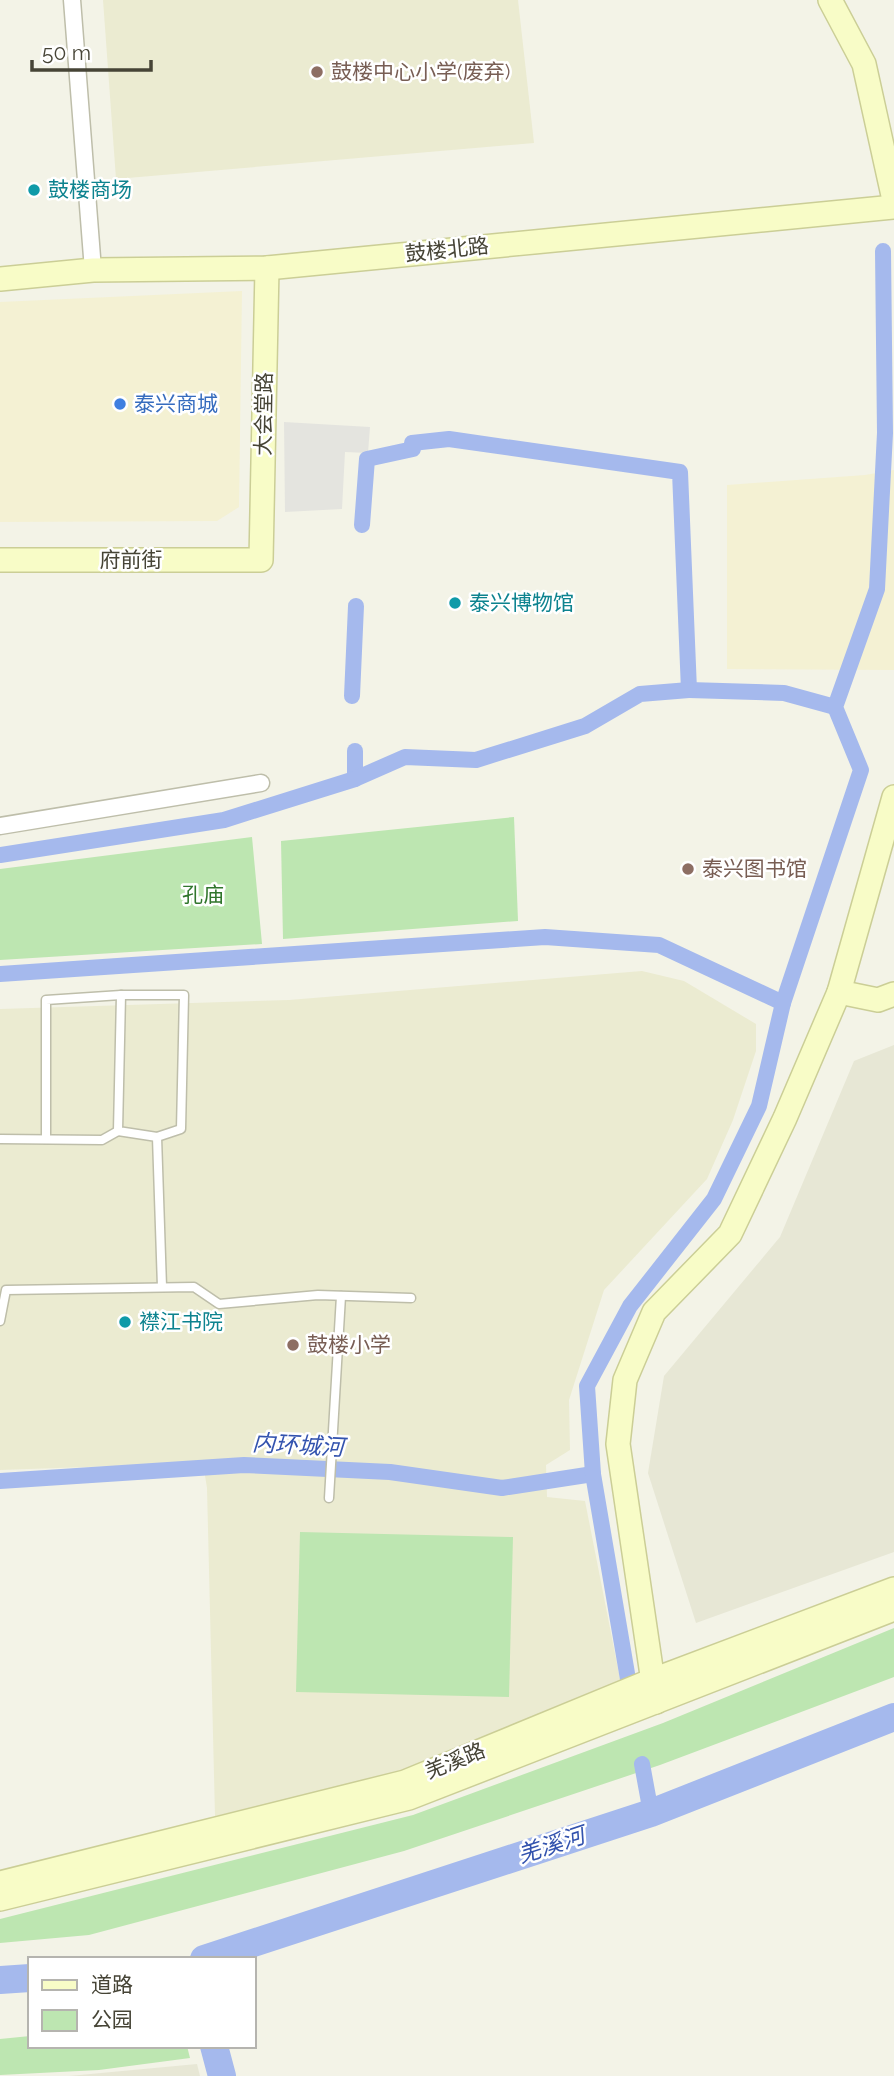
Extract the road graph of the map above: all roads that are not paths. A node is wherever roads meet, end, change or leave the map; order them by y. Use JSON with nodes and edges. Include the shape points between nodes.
{"nodes":[{"id":1,"x":72,"y":0,"type":"edge"},
{"id":2,"x":830,"y":0,"type":"edge"},
{"id":3,"x":894,"y":200,"type":"edge"},
{"id":4,"x":894,"y":207,"type":"edge"},
{"id":5,"x":267,"y":268,"type":"junction"},
{"id":6,"x":93,"y":270,"type":"junction"},
{"id":7,"x":0,"y":279,"type":"edge"},
{"id":8,"x":0,"y":559,"type":"edge"},
{"id":9,"x":261,"y":560,"type":"joint"},
{"id":10,"x":261,"y":783,"type":"dead end"},
{"id":11,"x":894,"y":797,"type":"edge"},
{"id":12,"x":0,"y":826,"type":"edge"},
{"id":13,"x":839,"y":992,"type":"junction"},
{"id":14,"x":894,"y":994,"type":"edge"},
{"id":15,"x":121,"y":995,"type":"junction"},
{"id":16,"x":118,"y":1131,"type":"junction"},
{"id":17,"x":157,"y":1137,"type":"junction"},
{"id":18,"x":0,"y":1139,"type":"edge"},
{"id":19,"x":46,"y":1139,"type":"junction"},
{"id":20,"x":162,"y":1287,"type":"junction"},
{"id":21,"x":341,"y":1296,"type":"junction"},
{"id":22,"x":411,"y":1298,"type":"dead end"},
{"id":23,"x":0,"y":1321,"type":"edge"},
{"id":24,"x":329,"y":1498,"type":"dead end"},
{"id":25,"x":894,"y":1589,"type":"edge"},
{"id":26,"x":894,"y":1609,"type":"edge"},
{"id":27,"x":655,"y":1691,"type":"junction"},
{"id":28,"x":4,"y":1888,"type":"edge"}],
"edges":[{"from":1,"to":6,"type":"street"},
{"from":2,"to":3,"type":"street","via":[[864,64]]},
{"from":4,"to":5,"type":"street","name":"鼓楼北路"},
{"from":5,"to":6,"type":"street","name":"鼓楼北路"},
{"from":5,"to":9,"type":"street","name":"大会堂路"},
{"from":6,"to":7,"type":"street","name":"鼓楼北路"},
{"from":8,"to":9,"type":"street","name":"府前街"},
{"from":10,"to":12,"type":"street"},
{"from":11,"to":13,"type":"street"},
{"from":13,"to":14,"type":"street","via":[[878,1000]]},
{"from":13,"to":27,"type":"street","via":[[730,1234],[653,1312],[625,1380],[618,1444]]},
{"from":15,"to":16,"type":"lane"},
{"from":15,"to":17,"type":"lane","via":[[184,995],[181,1129]]},
{"from":15,"to":19,"type":"lane","via":[[46,1000]]},
{"from":16,"to":17,"type":"lane"},
{"from":16,"to":19,"type":"lane","via":[[102,1140]]},
{"from":17,"to":20,"type":"lane"},
{"from":18,"to":19,"type":"lane"},
{"from":20,"to":21,"type":"lane","via":[[194,1287],[219,1304]]},
{"from":20,"to":23,"type":"lane","via":[[6,1290]]},
{"from":21,"to":22,"type":"lane"},
{"from":21,"to":24,"type":"lane"},
{"from":25,"to":27,"type":"street","name":"羌溪路"},
{"from":26,"to":27,"type":"street","name":"羌溪路"},
{"from":27,"to":28,"type":"street","name":"羌溪路","via":[[409,1798]]}]}
